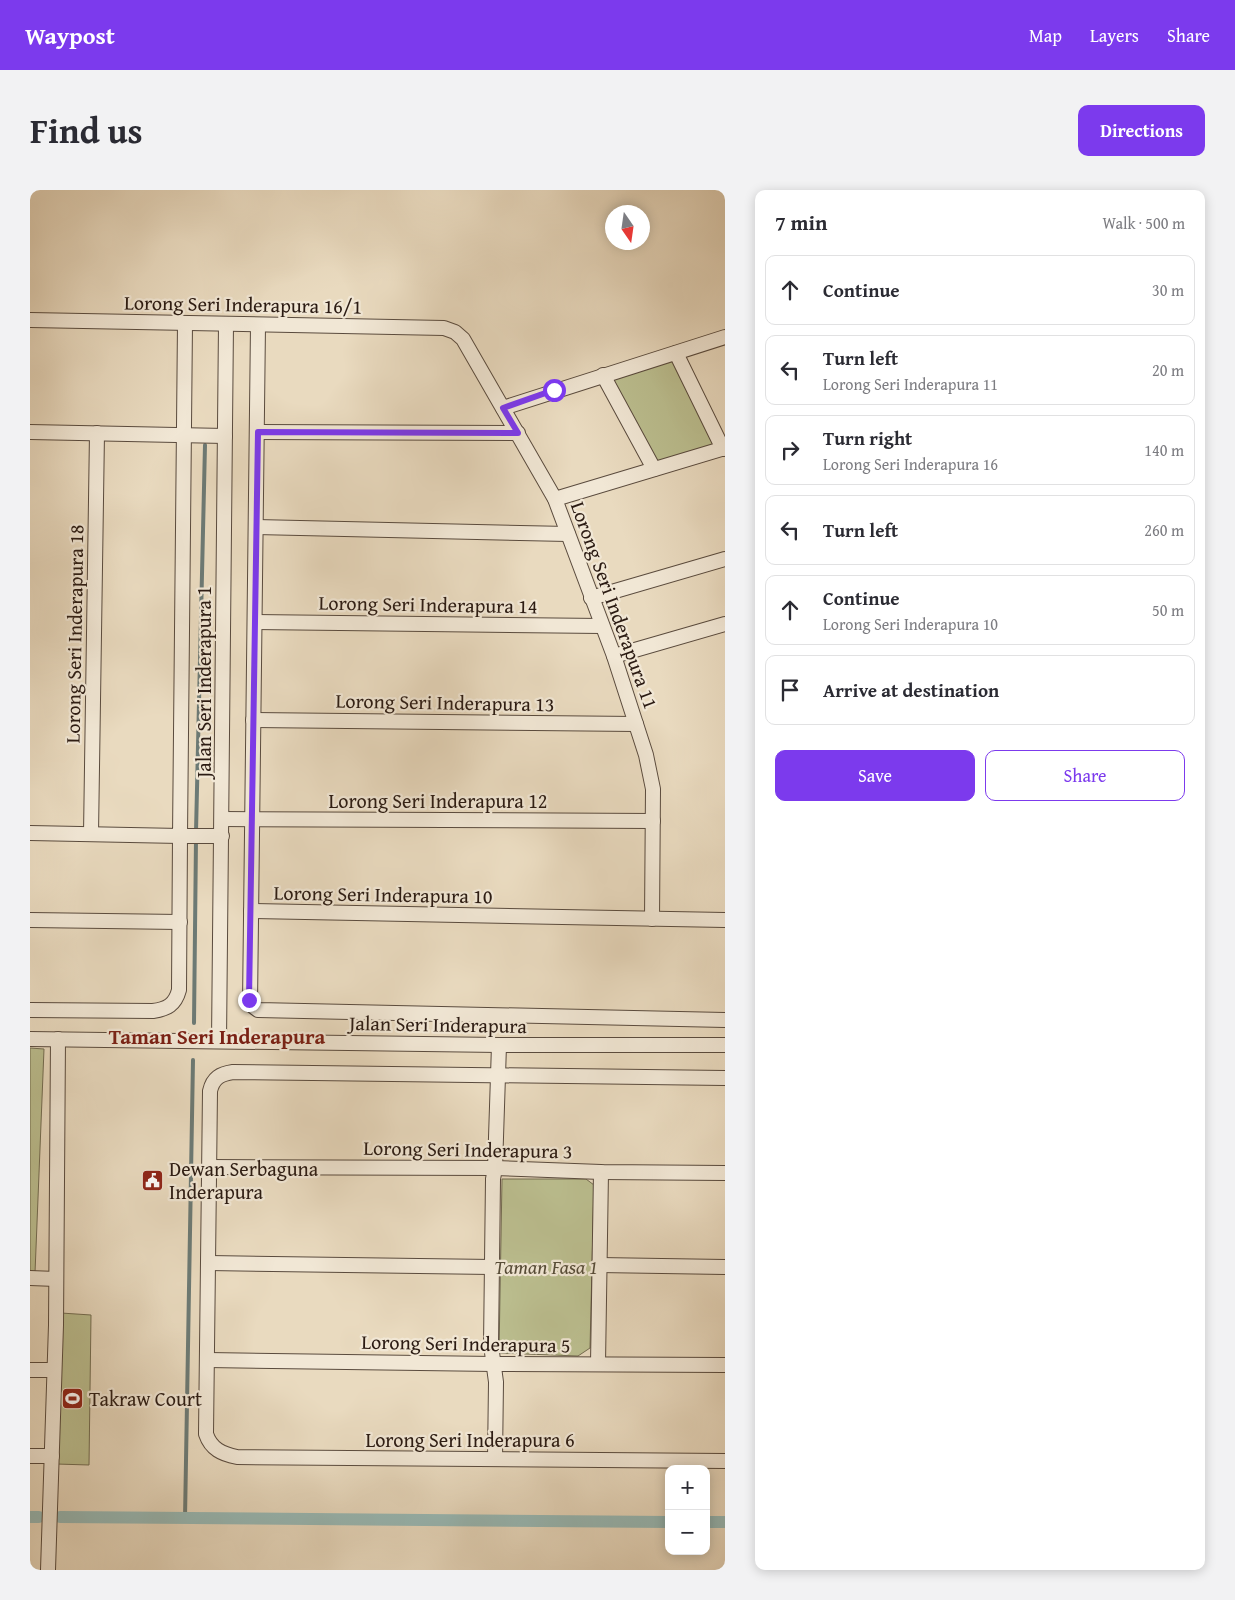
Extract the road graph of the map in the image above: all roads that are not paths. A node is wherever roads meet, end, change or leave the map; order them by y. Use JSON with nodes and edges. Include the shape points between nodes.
{"nodes":[{"id":1,"x":30,"y":320,"type":"edge"},
{"id":2,"x":185,"y":323,"type":"junction"},
{"id":3,"x":226,"y":324,"type":"junction"},
{"id":4,"x":258,"y":324,"type":"junction"},
{"id":5,"x":455,"y":332,"type":"joint"},
{"id":6,"x":725,"y":337,"type":"edge"},
{"id":7,"x":676,"y":352,"type":"junction"},
{"id":8,"x":603,"y":375,"type":"junction"},
{"id":9,"x":503,"y":408,"type":"junction"},
{"id":10,"x":30,"y":432,"type":"edge"},
{"id":11,"x":258,"y":432,"type":"junction"},
{"id":12,"x":97,"y":433,"type":"junction"},
{"id":13,"x":518,"y":433,"type":"junction"},
{"id":14,"x":183,"y":435,"type":"junction"},
{"id":15,"x":225,"y":436,"type":"junction"},
{"id":16,"x":724,"y":448,"type":"edge"},
{"id":17,"x":654,"y":469,"type":"junction"},
{"id":18,"x":555,"y":499,"type":"junction"},
{"id":19,"x":256,"y":527,"type":"junction"},
{"id":20,"x":568,"y":534,"type":"junction"},
{"id":21,"x":725,"y":559,"type":"edge"},
{"id":22,"x":592,"y":598,"type":"junction"},
{"id":23,"x":255,"y":622,"type":"junction"},
{"id":24,"x":725,"y":624,"type":"edge"},
{"id":25,"x":602,"y":626,"type":"junction"},
{"id":26,"x":614,"y":656,"type":"junction"},
{"id":27,"x":253,"y":720,"type":"junction"},
{"id":28,"x":636,"y":724,"type":"junction"},
{"id":29,"x":222,"y":819,"type":"junction"},
{"id":30,"x":252,"y":820,"type":"junction"},
{"id":31,"x":653,"y":821,"type":"junction"},
{"id":32,"x":30,"y":833,"type":"edge"},
{"id":33,"x":91,"y":834,"type":"junction"},
{"id":34,"x":186,"y":835,"type":"junction"},
{"id":35,"x":216,"y":836,"type":"junction"},
{"id":36,"x":250,"y":911,"type":"junction"},
{"id":37,"x":652,"y":919,"type":"junction"},
{"id":38,"x":30,"y":920,"type":"edge"},
{"id":39,"x":725,"y":920,"type":"edge"},
{"id":40,"x":180,"y":922,"type":"junction"},
{"id":41,"x":30,"y":1010,"type":"edge"},
{"id":42,"x":725,"y":1020,"type":"edge"},
{"id":43,"x":30,"y":1039,"type":"edge"},
{"id":44,"x":58,"y":1039,"type":"junction"},
{"id":45,"x":220,"y":1041,"type":"junction"},
{"id":46,"x":499,"y":1045,"type":"junction"},
{"id":47,"x":725,"y":1045,"type":"edge"},
{"id":48,"x":499,"y":1075,"type":"junction"},
{"id":49,"x":725,"y":1078,"type":"edge"},
{"id":50,"x":210,"y":1167,"type":"junction"},
{"id":51,"x":495,"y":1168,"type":"junction"},
{"id":52,"x":601,"y":1172,"type":"junction"},
{"id":53,"x":725,"y":1173,"type":"edge"},
{"id":54,"x":209,"y":1263,"type":"junction"},
{"id":55,"x":599,"y":1265,"type":"junction"},
{"id":56,"x":492,"y":1267,"type":"junction"},
{"id":57,"x":725,"y":1267,"type":"edge"},
{"id":58,"x":30,"y":1278,"type":"edge"},
{"id":59,"x":56,"y":1279,"type":"junction"},
{"id":60,"x":208,"y":1360,"type":"junction"},
{"id":61,"x":494,"y":1364,"type":"junction"},
{"id":62,"x":598,"y":1364,"type":"junction"},
{"id":63,"x":725,"y":1365,"type":"edge"},
{"id":64,"x":30,"y":1370,"type":"edge"},
{"id":65,"x":54,"y":1370,"type":"junction"},
{"id":66,"x":30,"y":1456,"type":"edge"},
{"id":67,"x":52,"y":1456,"type":"junction"},
{"id":68,"x":494,"y":1459,"type":"junction"},
{"id":69,"x":725,"y":1461,"type":"edge"},
{"id":70,"x":48,"y":1570,"type":"edge"}],
"edges":[{"from":1,"to":2,"type":"street","name":"Lorong Seri Inderapura 16/1"},
{"from":2,"to":3,"type":"street","name":"Lorong Seri Inderapura 16/1"},
{"from":2,"to":14,"type":"street"},
{"from":3,"to":4,"type":"street","name":"Lorong Seri Inderapura 16/1"},
{"from":3,"to":15,"type":"street","name":"Jalan Seri Inderapura 1"},
{"from":4,"to":5,"type":"street","name":"Lorong Seri Inderapura 16/1","via":[[444,328]]},
{"from":4,"to":11,"type":"street"},
{"from":5,"to":9,"type":"street","name":"Lorong Seri Inderapura 11","via":[[463,339]]},
{"from":6,"to":7,"type":"street"},
{"from":7,"to":8,"type":"street"},
{"from":7,"to":16,"type":"street"},
{"from":8,"to":9,"type":"street"},
{"from":8,"to":17,"type":"street"},
{"from":9,"to":13,"type":"street","name":"Lorong Seri Inderapura 11"},
{"from":10,"to":12,"type":"street"},
{"from":11,"to":13,"type":"street"},
{"from":11,"to":19,"type":"street"},
{"from":12,"to":14,"type":"street"},
{"from":12,"to":33,"type":"street","name":"Lorong Seri Inderapura 18"},
{"from":13,"to":18,"type":"street","name":"Lorong Seri Inderapura 11"},
{"from":14,"to":15,"type":"street"},
{"from":14,"to":34,"type":"street"},
{"from":15,"to":29,"type":"street","name":"Jalan Seri Inderapura 1"},
{"from":16,"to":17,"type":"street"},
{"from":17,"to":18,"type":"street"},
{"from":18,"to":20,"type":"street","name":"Lorong Seri Inderapura 11"},
{"from":19,"to":20,"type":"street"},
{"from":19,"to":23,"type":"street"},
{"from":20,"to":22,"type":"street","name":"Lorong Seri Inderapura 11"},
{"from":21,"to":22,"type":"street"},
{"from":22,"to":25,"type":"street","name":"Lorong Seri Inderapura 11"},
{"from":23,"to":25,"type":"street","name":"Lorong Seri Inderapura 14"},
{"from":23,"to":27,"type":"street"},
{"from":24,"to":26,"type":"street"},
{"from":25,"to":26,"type":"street","name":"Lorong Seri Inderapura 11"},
{"from":26,"to":28,"type":"street","name":"Lorong Seri Inderapura 11"},
{"from":27,"to":28,"type":"street","name":"Lorong Seri Inderapura 13"},
{"from":27,"to":30,"type":"street"},
{"from":28,"to":31,"type":"street","name":"Lorong Seri Inderapura 11","via":[[651,774]]},
{"from":29,"to":30,"type":"street","name":"Lorong Seri Inderapura 12"},
{"from":29,"to":35,"type":"street","name":"Jalan Seri Inderapura 1"},
{"from":30,"to":31,"type":"street","name":"Lorong Seri Inderapura 12"},
{"from":30,"to":36,"type":"street"},
{"from":31,"to":37,"type":"street","name":"Lorong Seri Inderapura 11"},
{"from":32,"to":33,"type":"street"},
{"from":33,"to":34,"type":"street"},
{"from":34,"to":35,"type":"street"},
{"from":34,"to":40,"type":"street"},
{"from":35,"to":45,"type":"street","name":"Jalan Seri Inderapura 1"},
{"from":36,"to":37,"type":"street","name":"Lorong Seri Inderapura 10"},
{"from":36,"to":42,"type":"street","name":"Lorong Seri Inderapura 10","via":[[249,1000],[258,1010]]},
{"from":37,"to":39,"type":"street","name":"Lorong Seri Inderapura 10"},
{"from":38,"to":40,"type":"street"},
{"from":40,"to":41,"type":"street","via":[[179,990],[176,999],[162,1009]]},
{"from":43,"to":44,"type":"street","name":"Jalan Seri Inderapura"},
{"from":44,"to":45,"type":"street","name":"Jalan Seri Inderapura"},
{"from":44,"to":59,"type":"street"},
{"from":45,"to":46,"type":"street","name":"Jalan Seri Inderapura"},
{"from":46,"to":47,"type":"street","name":"Jalan Seri Inderapura"},
{"from":46,"to":48,"type":"street"},
{"from":48,"to":49,"type":"street"},
{"from":48,"to":50,"type":"street","via":[[224,1074],[216,1077],[210,1091]]},
{"from":48,"to":51,"type":"street"},
{"from":50,"to":51,"type":"street","name":"Lorong Seri Inderapura 3"},
{"from":50,"to":54,"type":"street"},
{"from":51,"to":52,"type":"street","name":"Lorong Seri Inderapura 3"},
{"from":51,"to":56,"type":"street"},
{"from":52,"to":53,"type":"street","name":"Lorong Seri Inderapura 3"},
{"from":52,"to":55,"type":"street"},
{"from":54,"to":56,"type":"street"},
{"from":54,"to":60,"type":"street"},
{"from":55,"to":57,"type":"street"},
{"from":55,"to":62,"type":"street"},
{"from":56,"to":61,"type":"street","via":[[491,1345]]},
{"from":58,"to":59,"type":"street"},
{"from":59,"to":65,"type":"street"},
{"from":60,"to":61,"type":"street","name":"Lorong Seri Inderapura 5"},
{"from":60,"to":68,"type":"street","name":"Lorong Seri Inderapura 6","via":[[206,1434],[209,1442],[225,1455]]},
{"from":61,"to":62,"type":"street","name":"Lorong Seri Inderapura 5"},
{"from":61,"to":68,"type":"street"},
{"from":62,"to":63,"type":"street","name":"Lorong Seri Inderapura 5"},
{"from":64,"to":65,"type":"street"},
{"from":65,"to":67,"type":"street"},
{"from":66,"to":67,"type":"street"},
{"from":67,"to":70,"type":"street"},
{"from":68,"to":69,"type":"street","name":"Lorong Seri Inderapura 6"}]}
